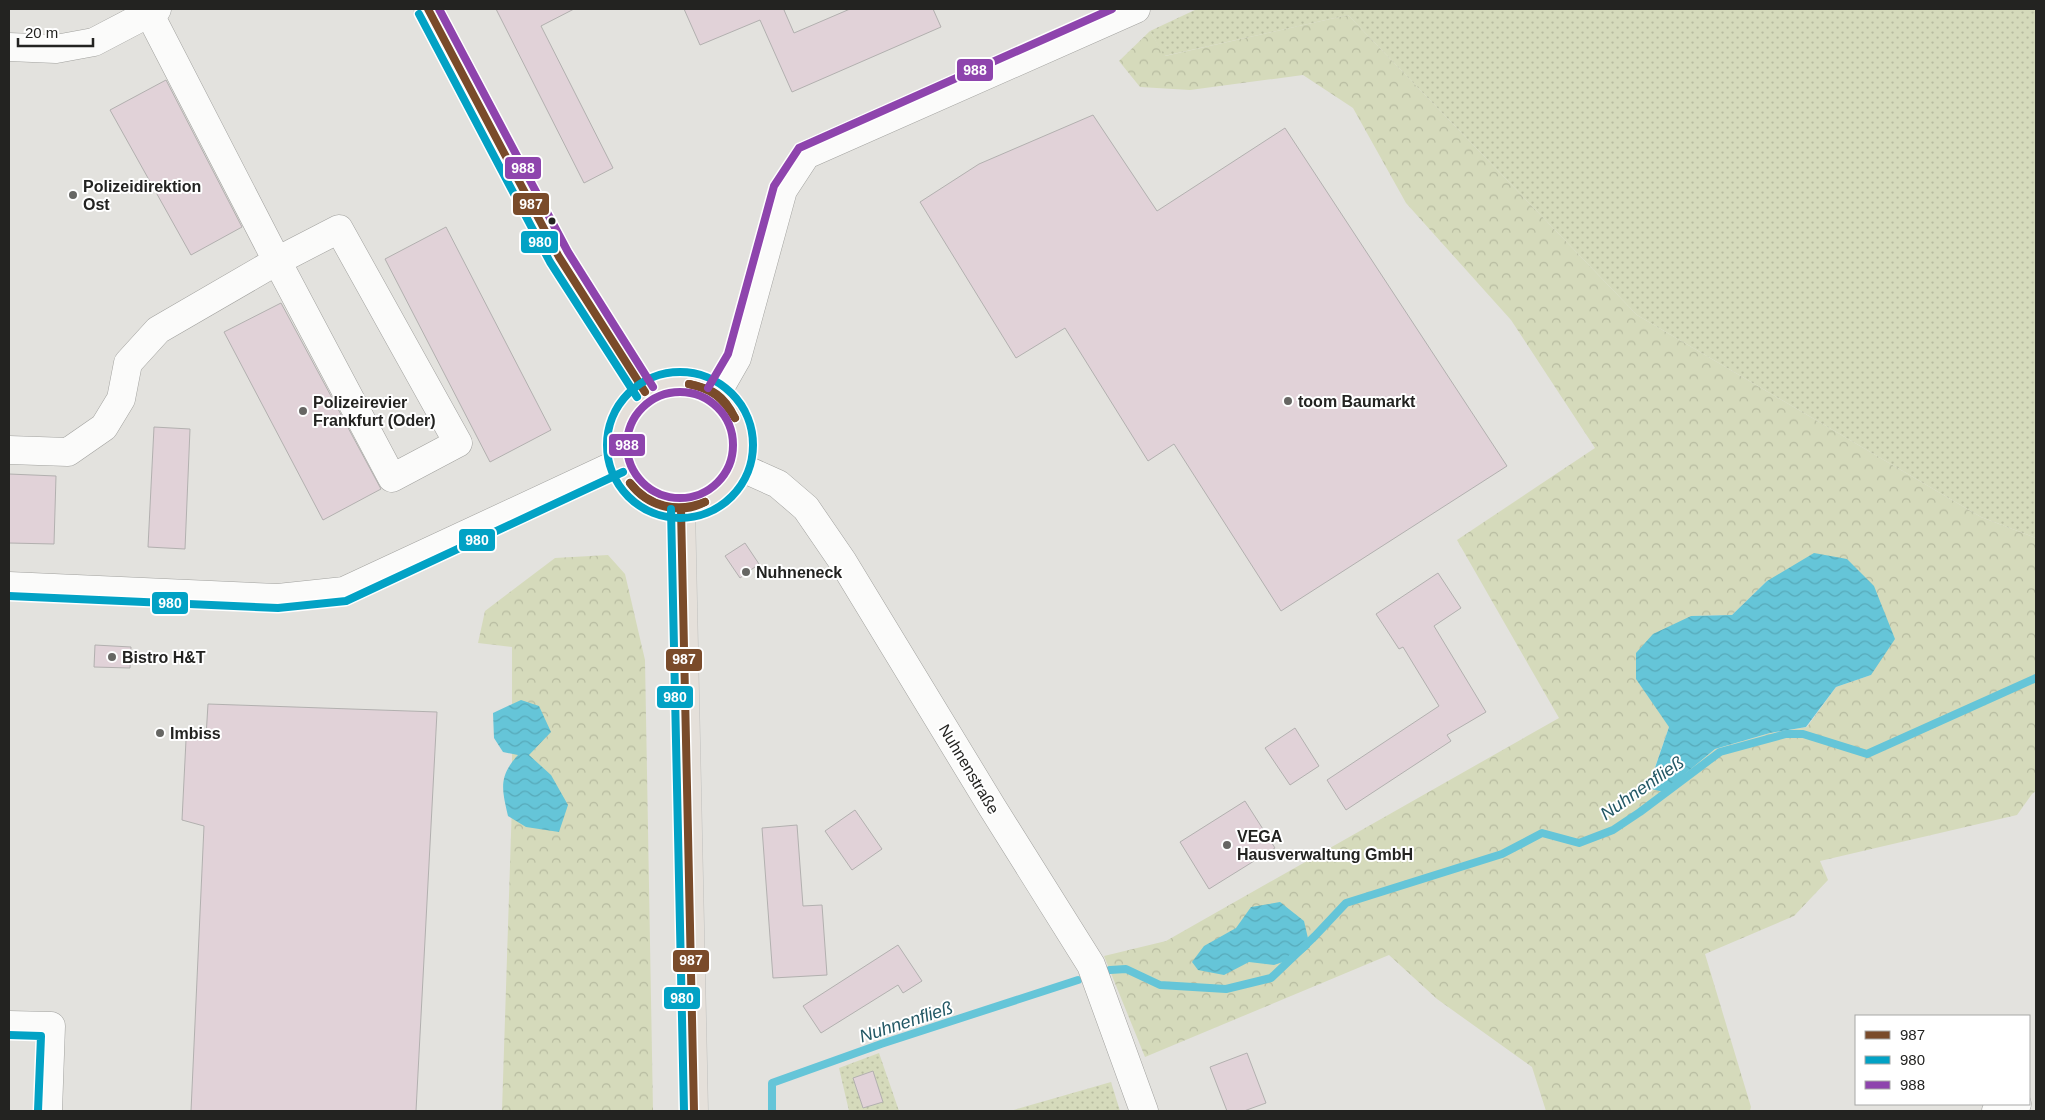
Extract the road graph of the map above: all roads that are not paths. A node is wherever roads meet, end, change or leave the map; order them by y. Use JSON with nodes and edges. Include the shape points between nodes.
{"nodes":[{"id":1,"x":428,"y":9,"type":"edge"},
{"id":2,"x":1136,"y":9,"type":"edge"},
{"id":3,"x":151,"y":10,"type":"edge"},
{"id":4,"x":9,"y":47,"type":"edge"},
{"id":5,"x":277,"y":261,"type":"junction"},
{"id":6,"x":645,"y":392,"type":"junction"},
{"id":7,"x":717,"y":393,"type":"junction"},
{"id":8,"x":9,"y":450,"type":"edge"},
{"id":9,"x":620,"y":463,"type":"junction"},
{"id":10,"x":740,"y":467,"type":"junction"},
{"id":11,"x":681,"y":509,"type":"junction"},
{"id":12,"x":9,"y":586,"type":"edge"},
{"id":13,"x":9,"y":1024,"type":"edge"},
{"id":14,"x":2014,"y":1105,"type":"edge"},
{"id":15,"x":48,"y":1111,"type":"edge"},
{"id":16,"x":694,"y":1111,"type":"edge"},
{"id":17,"x":1144,"y":1111,"type":"edge"},
{"id":18,"x":1996,"y":1111,"type":"edge"}],
"edges":[{"from":1,"to":6,"type":"main road","via":[[559,257]]},
{"from":2,"to":7,"type":"street","via":[[806,155],[783,190],[738,358]]},
{"from":3,"to":4,"type":"street","via":[[94,42],[56,49]]},
{"from":3,"to":5,"type":"street"},
{"from":5,"to":5,"type":"street","via":[[392,478],[458,443],[339,229]]},
{"from":5,"to":8,"type":"street","via":[[158,330],[128,363],[121,399],[104,427],[68,452]]},
{"from":6,"to":7,"type":"main road","via":[[662,384],[681,382],[700,385]]},
{"from":6,"to":9,"type":"main road","via":[[630,406],[621,423],[617,443]]},
{"from":7,"to":10,"type":"main road","via":[[732,407],[741,426],[744,446]]},
{"from":9,"to":11,"type":"main road","via":[[635,490],[648,500],[664,507]]},
{"from":9,"to":12,"type":"street","via":[[344,591],[278,598]]},
{"from":10,"to":11,"type":"main road","via":[[723,492],[703,504]]},
{"from":10,"to":17,"type":"street","name":"Nuhnenstraße","via":[[778,484],[806,508],[843,562],[992,808],[1092,965]]},
{"from":11,"to":16,"type":"main road"},
{"from":13,"to":15,"type":"street","via":[[52,1026]]},
{"from":14,"to":18,"type":"street"}]}
